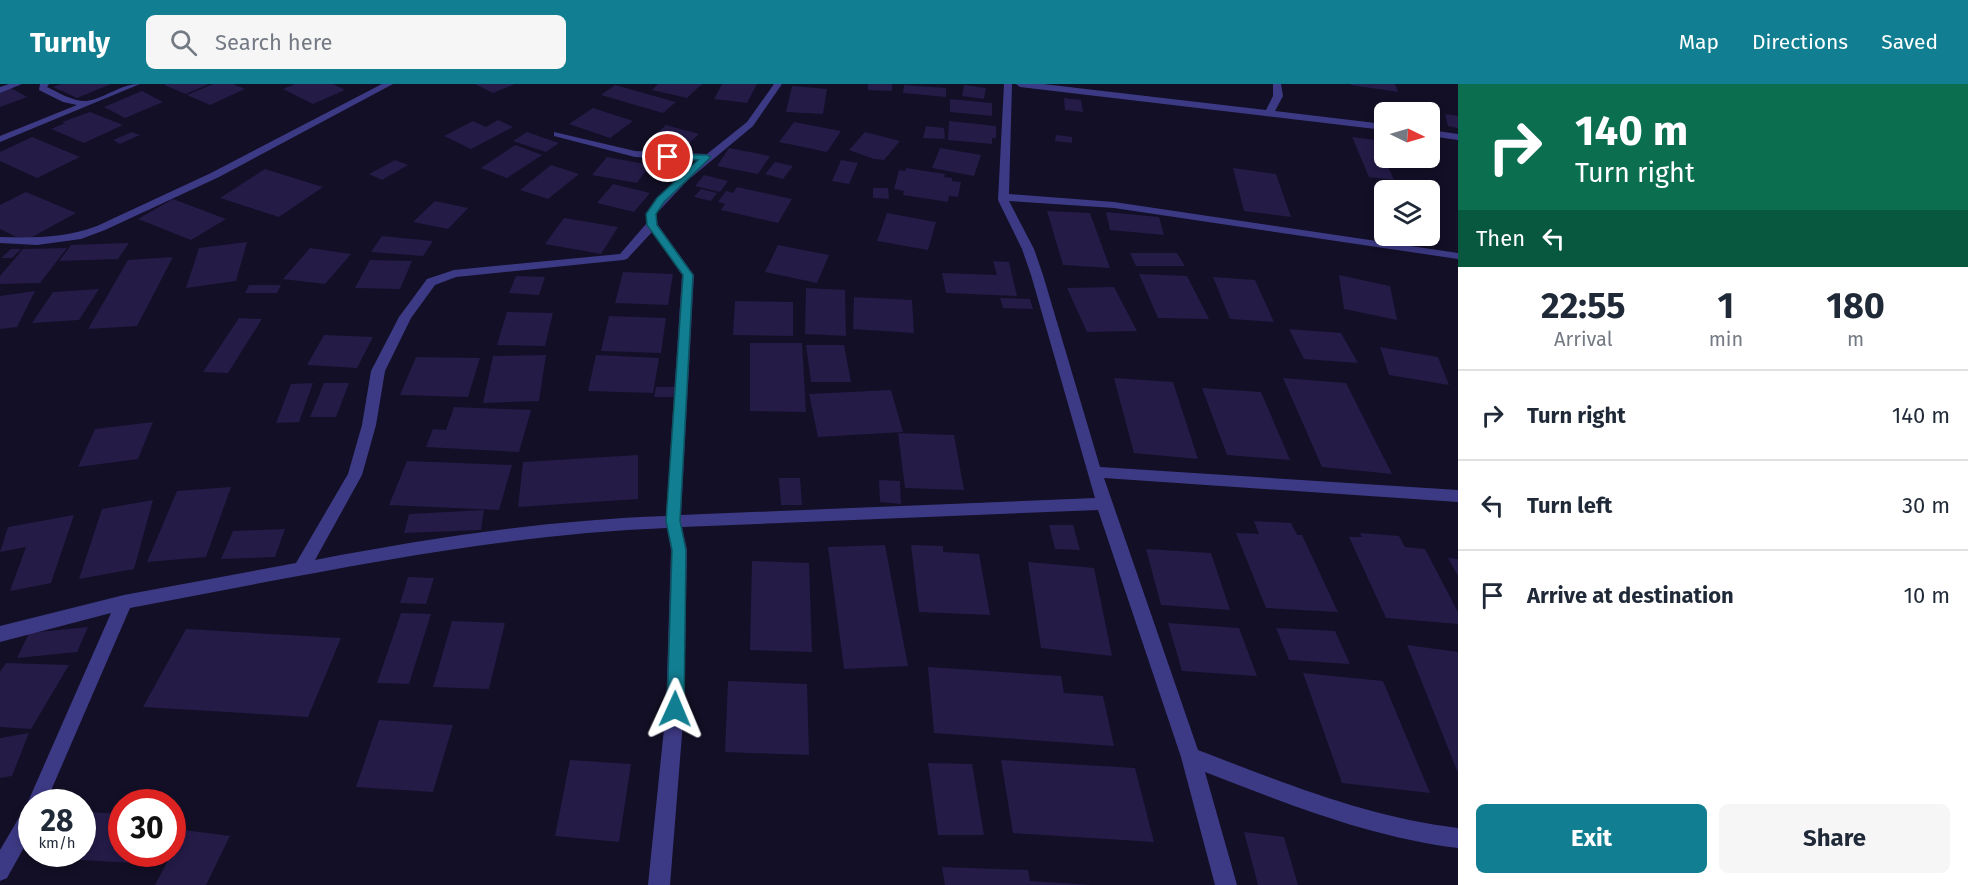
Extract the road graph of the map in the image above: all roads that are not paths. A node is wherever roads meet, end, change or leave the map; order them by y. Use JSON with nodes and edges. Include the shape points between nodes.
{"nodes":[{"id":1,"x":18,"y":84,"type":"edge"},
{"id":2,"x":45,"y":84,"type":"edge"},
{"id":3,"x":136,"y":84,"type":"edge"},
{"id":4,"x":390,"y":84,"type":"edge"},
{"id":5,"x":778,"y":84,"type":"edge"},
{"id":6,"x":1008,"y":84,"type":"edge"},
{"id":7,"x":1021,"y":84,"type":"edge"},
{"id":8,"x":1277,"y":84,"type":"edge"},
{"id":9,"x":0,"y":90,"type":"edge"},
{"id":10,"x":84,"y":104,"type":"junction"},
{"id":11,"x":1269,"y":112,"type":"junction"},
{"id":12,"x":1374,"y":126,"type":"edge"},
{"id":13,"x":557,"y":134,"type":"dead end"},
{"id":14,"x":1440,"y":134,"type":"edge"},
{"id":15,"x":1458,"y":137,"type":"edge"},
{"id":16,"x":0,"y":139,"type":"edge"},
{"id":17,"x":707,"y":157,"type":"junction"},
{"id":18,"x":1003,"y":197,"type":"junction"},
{"id":19,"x":652,"y":225,"type":"junction"},
{"id":20,"x":0,"y":240,"type":"edge"},
{"id":21,"x":1458,"y":256,"type":"edge"},
{"id":22,"x":1096,"y":472,"type":"junction"},
{"id":23,"x":1458,"y":496,"type":"edge"},
{"id":24,"x":1104,"y":504,"type":"junction"},
{"id":25,"x":673,"y":521,"type":"junction"},
{"id":26,"x":301,"y":569,"type":"junction"},
{"id":27,"x":124,"y":603,"type":"junction"},
{"id":28,"x":0,"y":634,"type":"edge"},
{"id":29,"x":1191,"y":757,"type":"junction"},
{"id":30,"x":42,"y":789,"type":"edge"},
{"id":31,"x":18,"y":838,"type":"edge"},
{"id":32,"x":1458,"y":838,"type":"edge"},
{"id":33,"x":0,"y":871,"type":"edge"},
{"id":34,"x":659,"y":885,"type":"edge"},
{"id":35,"x":1226,"y":885,"type":"edge"}],
"edges":[{"from":1,"to":9,"type":"street"},
{"from":2,"to":10,"type":"street","via":[[42,88]]},
{"from":3,"to":10,"type":"street"},
{"from":4,"to":20,"type":"street","via":[[215,175],[81,236],[37,242]]},
{"from":5,"to":17,"type":"street","via":[[745,129]]},
{"from":6,"to":18,"type":"street"},
{"from":7,"to":11,"type":"street"},
{"from":8,"to":11,"type":"street","via":[[1278,96]]},
{"from":10,"to":16,"type":"street"},
{"from":11,"to":12,"type":"street"},
{"from":13,"to":17,"type":"street","via":[[635,154]]},
{"from":14,"to":15,"type":"street"},
{"from":17,"to":19,"type":"street","via":[[660,200],[651,214]]},
{"from":18,"to":21,"type":"street","via":[[1114,205]]},
{"from":18,"to":22,"type":"street","via":[[1028,249]]},
{"from":19,"to":25,"type":"street","via":[[688,275]]},
{"from":19,"to":26,"type":"street","via":[[623,257],[454,274],[431,282],[405,317],[378,371],[355,475]]},
{"from":22,"to":23,"type":"street"},
{"from":22,"to":24,"type":"street"},
{"from":24,"to":25,"type":"street"},
{"from":24,"to":29,"type":"street"},
{"from":25,"to":26,"type":"street","via":[[522,532]]},
{"from":25,"to":34,"type":"street","via":[[679,550],[675,709]]},
{"from":26,"to":27,"type":"street"},
{"from":27,"to":28,"type":"street"},
{"from":27,"to":30,"type":"street"},
{"from":29,"to":32,"type":"street","via":[[1328,809],[1380,824]]},
{"from":29,"to":35,"type":"street"},
{"from":31,"to":33,"type":"street"}]}
